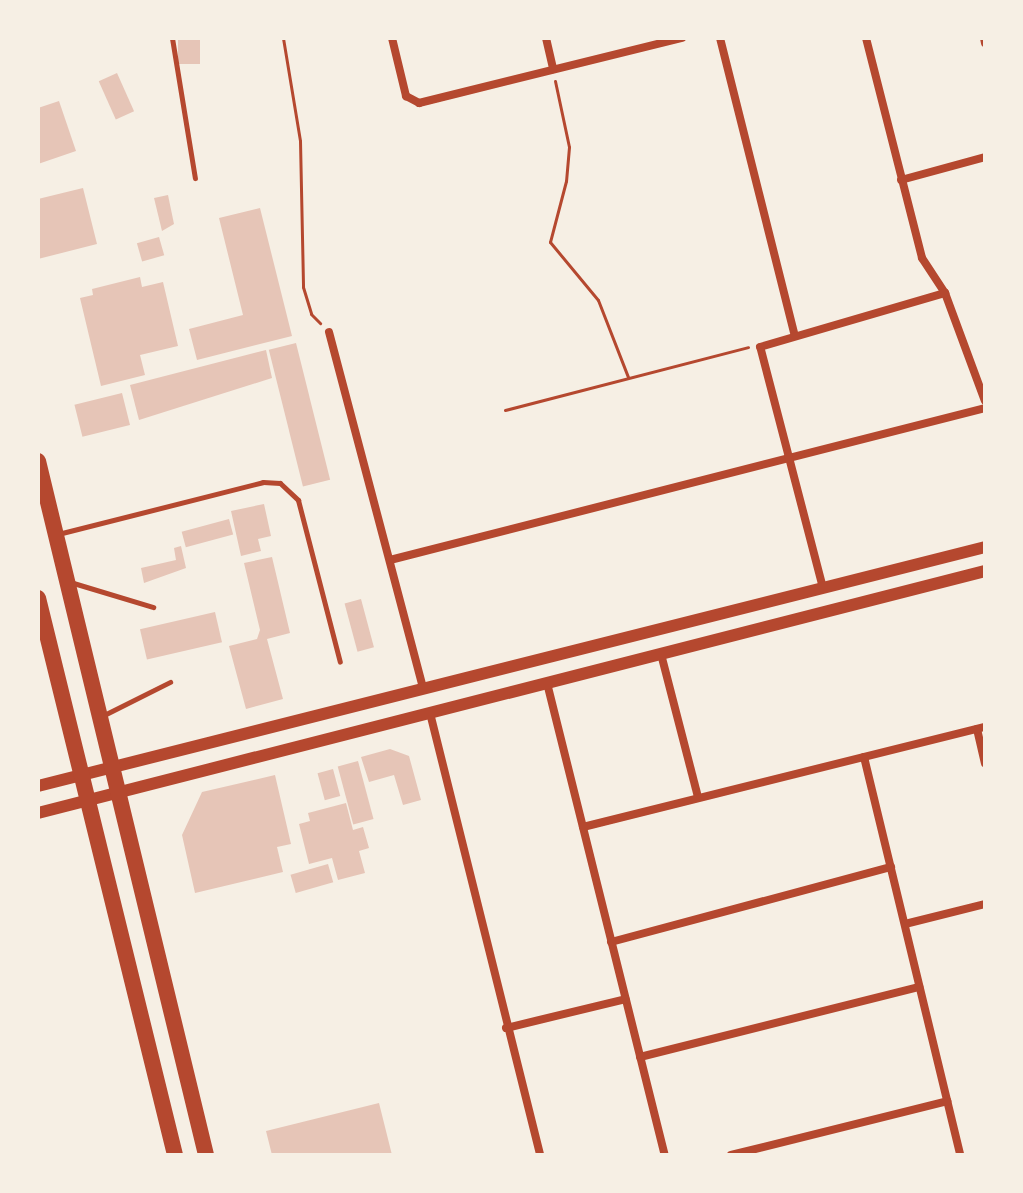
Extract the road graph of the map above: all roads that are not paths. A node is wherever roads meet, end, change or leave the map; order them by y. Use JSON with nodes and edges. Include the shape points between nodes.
{"nodes":[{"id":1,"x":172,"y":38,"type":"edge"},
{"id":2,"x":392,"y":38,"type":"edge"},
{"id":3,"x":546,"y":38,"type":"edge"},
{"id":4,"x":682,"y":38,"type":"edge"},
{"id":5,"x":720,"y":38,"type":"edge"},
{"id":6,"x":866,"y":38,"type":"edge"},
{"id":7,"x":553,"y":69,"type":"junction"},
{"id":8,"x":985,"y":157,"type":"edge"},
{"id":9,"x":195,"y":178,"type":"dead end"},
{"id":10,"x":901,"y":180,"type":"junction"},
{"id":11,"x":945,"y":293,"type":"junction"},
{"id":12,"x":329,"y":332,"type":"road end"},
{"id":13,"x":795,"y":336,"type":"junction"},
{"id":14,"x":985,"y":401,"type":"edge"},
{"id":15,"x":985,"y":408,"type":"edge"},
{"id":16,"x":787,"y":460,"type":"junction"},
{"id":17,"x":38,"y":461,"type":"edge"},
{"id":18,"x":57,"y":534,"type":"junction"},
{"id":19,"x":985,"y":547,"type":"edge"},
{"id":20,"x":390,"y":560,"type":"junction"},
{"id":21,"x":985,"y":571,"type":"edge"},
{"id":22,"x":69,"y":581,"type":"junction"},
{"id":23,"x":823,"y":588,"type":"junction"},
{"id":24,"x":38,"y":598,"type":"edge"},
{"id":25,"x":153,"y":607,"type":"dead end"},
{"id":26,"x":655,"y":630,"type":"junction"},
{"id":27,"x":661,"y":654,"type":"junction"},
{"id":28,"x":340,"y":662,"type":"dead end"},
{"id":29,"x":170,"y":682,"type":"dead end"},
{"id":30,"x":547,"y":683,"type":"junction"},
{"id":31,"x":423,"y":689,"type":"junction"},
{"id":32,"x":430,"y":713,"type":"junction"},
{"id":33,"x":100,"y":717,"type":"junction"},
{"id":34,"x":981,"y":728,"type":"edge"},
{"id":35,"x":864,"y":757,"type":"junction"},
{"id":36,"x":985,"y":763,"type":"edge"},
{"id":37,"x":112,"y":767,"type":"junction"},
{"id":38,"x":81,"y":775,"type":"junction"},
{"id":39,"x":38,"y":786,"type":"edge"},
{"id":40,"x":118,"y":792,"type":"junction"},
{"id":41,"x":698,"y":797,"type":"junction"},
{"id":42,"x":88,"y":800,"type":"junction"},
{"id":43,"x":38,"y":813,"type":"edge"},
{"id":44,"x":583,"y":827,"type":"junction"},
{"id":45,"x":891,"y":867,"type":"junction"},
{"id":46,"x":985,"y":904,"type":"edge"},
{"id":47,"x":905,"y":924,"type":"junction"},
{"id":48,"x":611,"y":942,"type":"junction"},
{"id":49,"x":919,"y":987,"type":"junction"},
{"id":50,"x":626,"y":999,"type":"junction"},
{"id":51,"x":506,"y":1028,"type":"junction"},
{"id":52,"x":640,"y":1057,"type":"junction"},
{"id":53,"x":947,"y":1101,"type":"junction"},
{"id":54,"x":175,"y":1155,"type":"edge"},
{"id":55,"x":206,"y":1155,"type":"edge"},
{"id":56,"x":540,"y":1155,"type":"edge"},
{"id":57,"x":665,"y":1155,"type":"edge"},
{"id":58,"x":731,"y":1155,"type":"edge"},
{"id":59,"x":960,"y":1155,"type":"edge"}],
"edges":[{"from":1,"to":9,"type":"lane"},
{"from":2,"to":7,"type":"street","via":[[412,102]]},
{"from":3,"to":7,"type":"street"},
{"from":4,"to":7,"type":"street"},
{"from":5,"to":13,"type":"street"},
{"from":6,"to":10,"type":"street"},
{"from":8,"to":10,"type":"street"},
{"from":10,"to":11,"type":"street","via":[[922,258]]},
{"from":11,"to":13,"type":"street"},
{"from":11,"to":14,"type":"street"},
{"from":12,"to":20,"type":"street"},
{"from":13,"to":16,"type":"street","via":[[760,347]]},
{"from":15,"to":16,"type":"street"},
{"from":16,"to":20,"type":"street"},
{"from":16,"to":23,"type":"street"},
{"from":17,"to":18,"type":"highway"},
{"from":18,"to":22,"type":"highway"},
{"from":18,"to":28,"type":"lane","via":[[263,482],[280,483],[298,500]]},
{"from":19,"to":23,"type":"street"},
{"from":20,"to":31,"type":"street"},
{"from":21,"to":27,"type":"street"},
{"from":22,"to":25,"type":"lane"},
{"from":22,"to":33,"type":"highway"},
{"from":23,"to":26,"type":"street"},
{"from":24,"to":38,"type":"highway"},
{"from":26,"to":27,"type":"street"},
{"from":26,"to":31,"type":"street"},
{"from":27,"to":30,"type":"street"},
{"from":27,"to":41,"type":"street"},
{"from":29,"to":33,"type":"lane"},
{"from":30,"to":32,"type":"street"},
{"from":30,"to":44,"type":"street"},
{"from":31,"to":32,"type":"street"},
{"from":31,"to":37,"type":"street"},
{"from":32,"to":40,"type":"street"},
{"from":32,"to":51,"type":"street"},
{"from":33,"to":37,"type":"highway"},
{"from":34,"to":35,"type":"street"},
{"from":34,"to":36,"type":"street"},
{"from":35,"to":41,"type":"street"},
{"from":35,"to":45,"type":"street"},
{"from":37,"to":38,"type":"street"},
{"from":37,"to":40,"type":"highway"},
{"from":38,"to":39,"type":"street"},
{"from":38,"to":42,"type":"highway"},
{"from":40,"to":42,"type":"street"},
{"from":40,"to":55,"type":"highway"},
{"from":41,"to":44,"type":"street"},
{"from":42,"to":43,"type":"street"},
{"from":42,"to":54,"type":"highway"},
{"from":44,"to":48,"type":"street"},
{"from":45,"to":47,"type":"street"},
{"from":45,"to":48,"type":"street"},
{"from":46,"to":47,"type":"street"},
{"from":47,"to":49,"type":"street"},
{"from":48,"to":50,"type":"street"},
{"from":49,"to":52,"type":"street"},
{"from":49,"to":53,"type":"street"},
{"from":50,"to":51,"type":"street"},
{"from":50,"to":52,"type":"street"},
{"from":51,"to":56,"type":"street"},
{"from":52,"to":57,"type":"street"},
{"from":53,"to":58,"type":"street"},
{"from":53,"to":59,"type":"street"}]}
